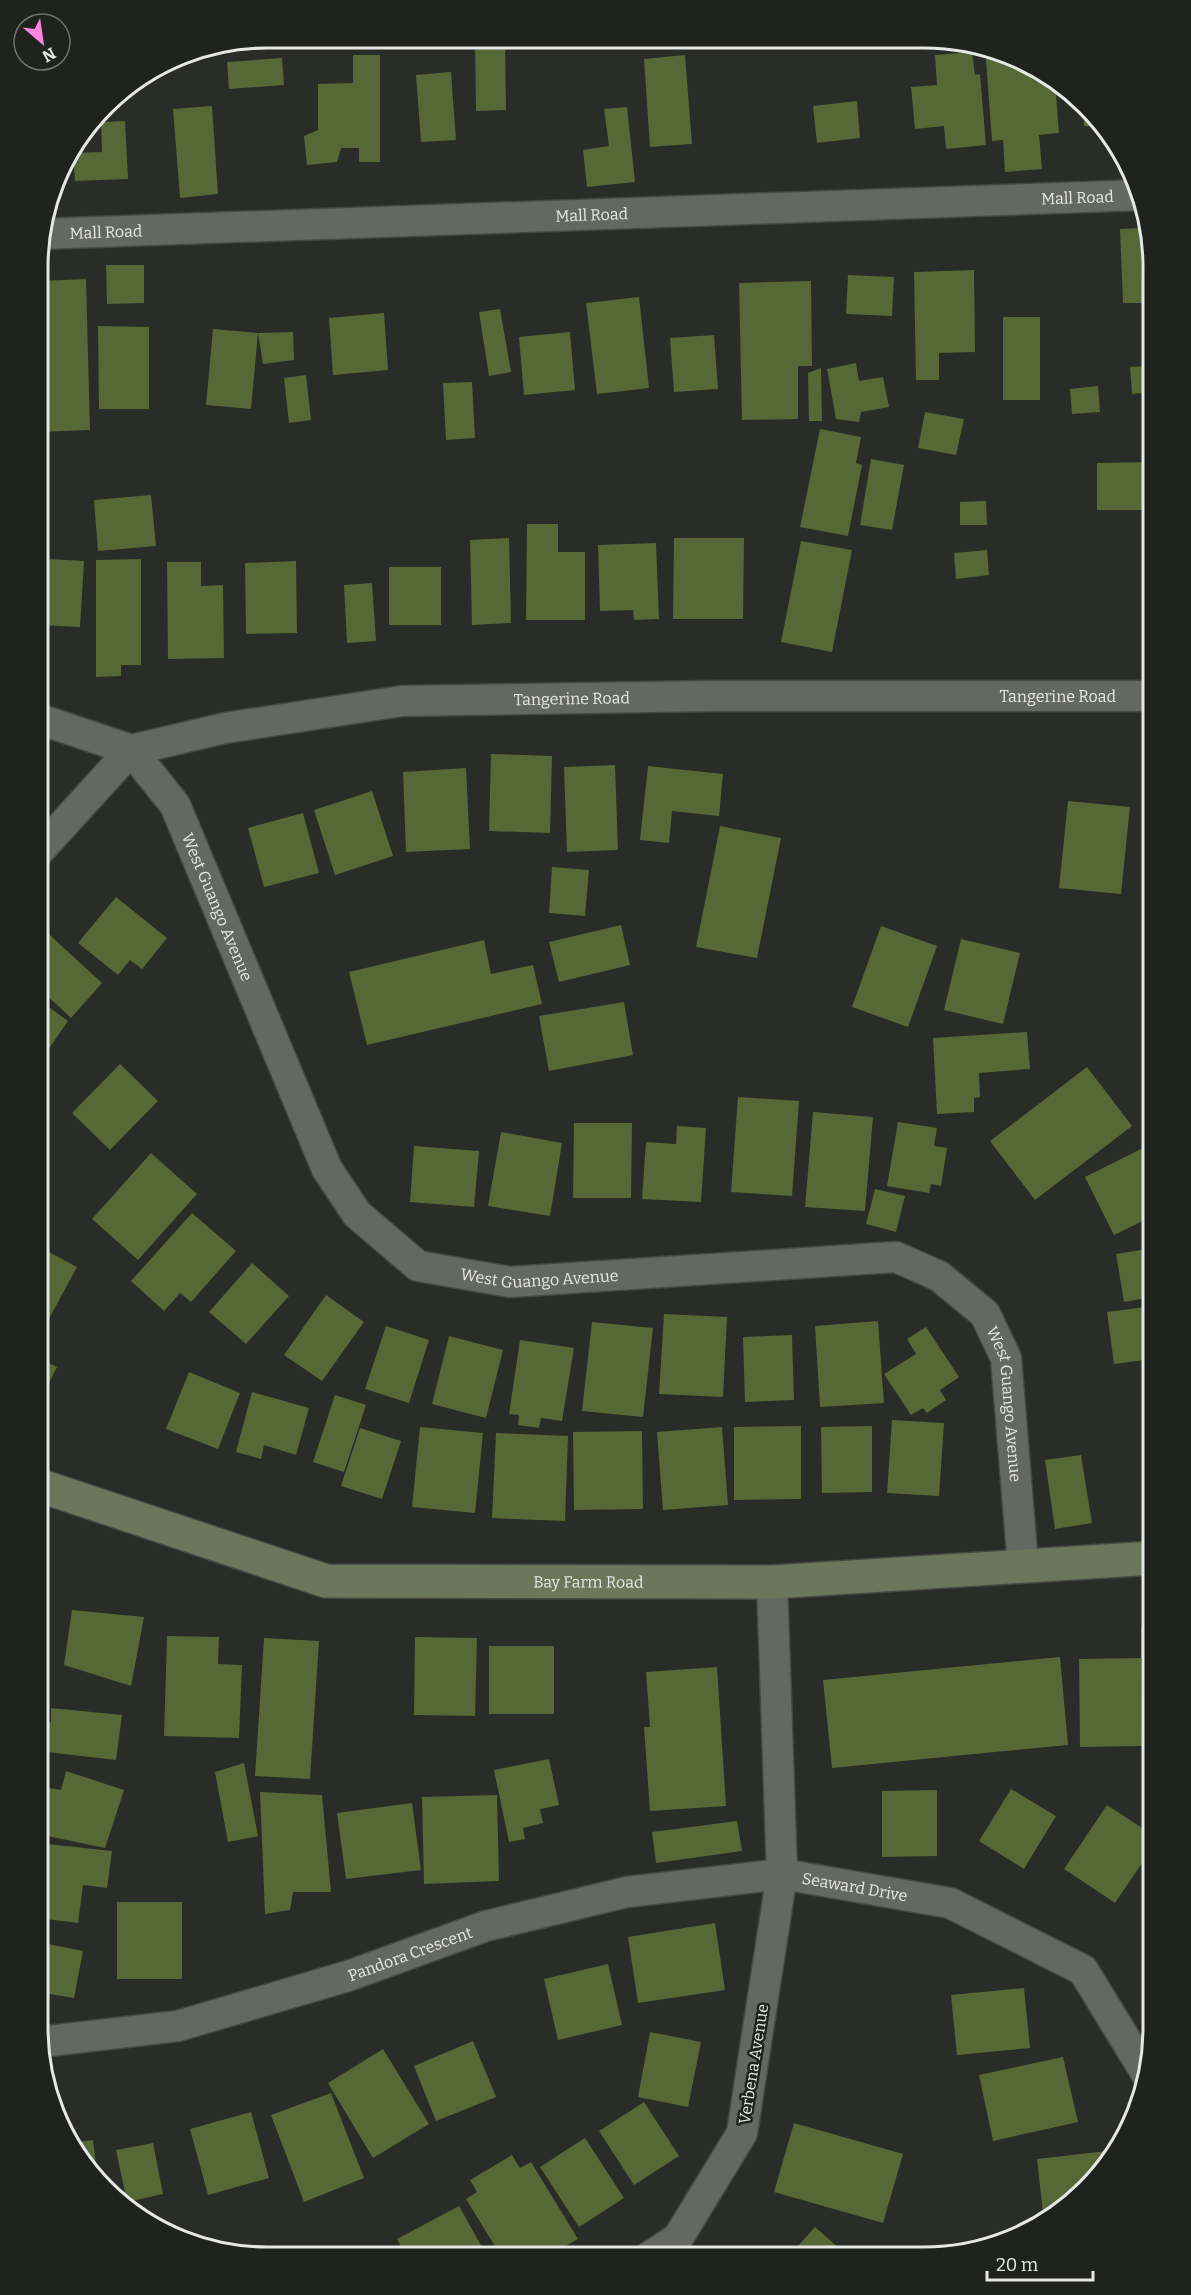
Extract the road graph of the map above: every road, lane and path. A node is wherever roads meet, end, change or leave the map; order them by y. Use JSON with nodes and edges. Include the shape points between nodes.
{"nodes":[{"id":1,"x":1130,"y":195,"type":"edge"},
{"id":2,"x":51,"y":234,"type":"edge"},
{"id":3,"x":1143,"y":696,"type":"edge"},
{"id":4,"x":48,"y":722,"type":"edge"},
{"id":5,"x":131,"y":750,"type":"junction"},
{"id":6,"x":48,"y":840,"type":"edge"},
{"id":7,"x":48,"y":1488,"type":"edge"},
{"id":8,"x":1143,"y":1559,"type":"edge"},
{"id":9,"x":1023,"y":1566,"type":"junction"},
{"id":10,"x":772,"y":1582,"type":"junction"},
{"id":11,"x":782,"y":1874,"type":"junction"},
{"id":12,"x":48,"y":2041,"type":"edge"},
{"id":13,"x":1140,"y":2063,"type":"edge"},
{"id":14,"x":664,"y":2247,"type":"edge"}],
"edges":[{"from":1,"to":2,"type":"street","name":"Mall Road"},
{"from":3,"to":5,"type":"street","name":"Tangerine Road","via":[[402,701],[225,728]]},
{"from":4,"to":5,"type":"street"},
{"from":5,"to":6,"type":"street"},
{"from":5,"to":9,"type":"street","name":"West Guango Avenue","via":[[175,805],[327,1168],[357,1214],[418,1266],[510,1282],[896,1257],[939,1276],[985,1314],[1006,1358]]},
{"from":7,"to":10,"type":"street","name":"Bay Farm Road","via":[[326,1581]]},
{"from":8,"to":9,"type":"street","name":"Bay Farm Road"},
{"from":9,"to":10,"type":"street","name":"Bay Farm Road"},
{"from":10,"to":11,"type":"street","name":"Seaward Drive"},
{"from":11,"to":12,"type":"street","name":"Pandora Crescent","via":[[627,1892],[486,1926],[348,1976],[178,2026]]},
{"from":11,"to":13,"type":"street","name":"Seaward Drive","via":[[950,1903],[1083,1970]]},
{"from":11,"to":14,"type":"street","name":"Verbena Avenue","via":[[742,2133],[678,2238]]}]}
